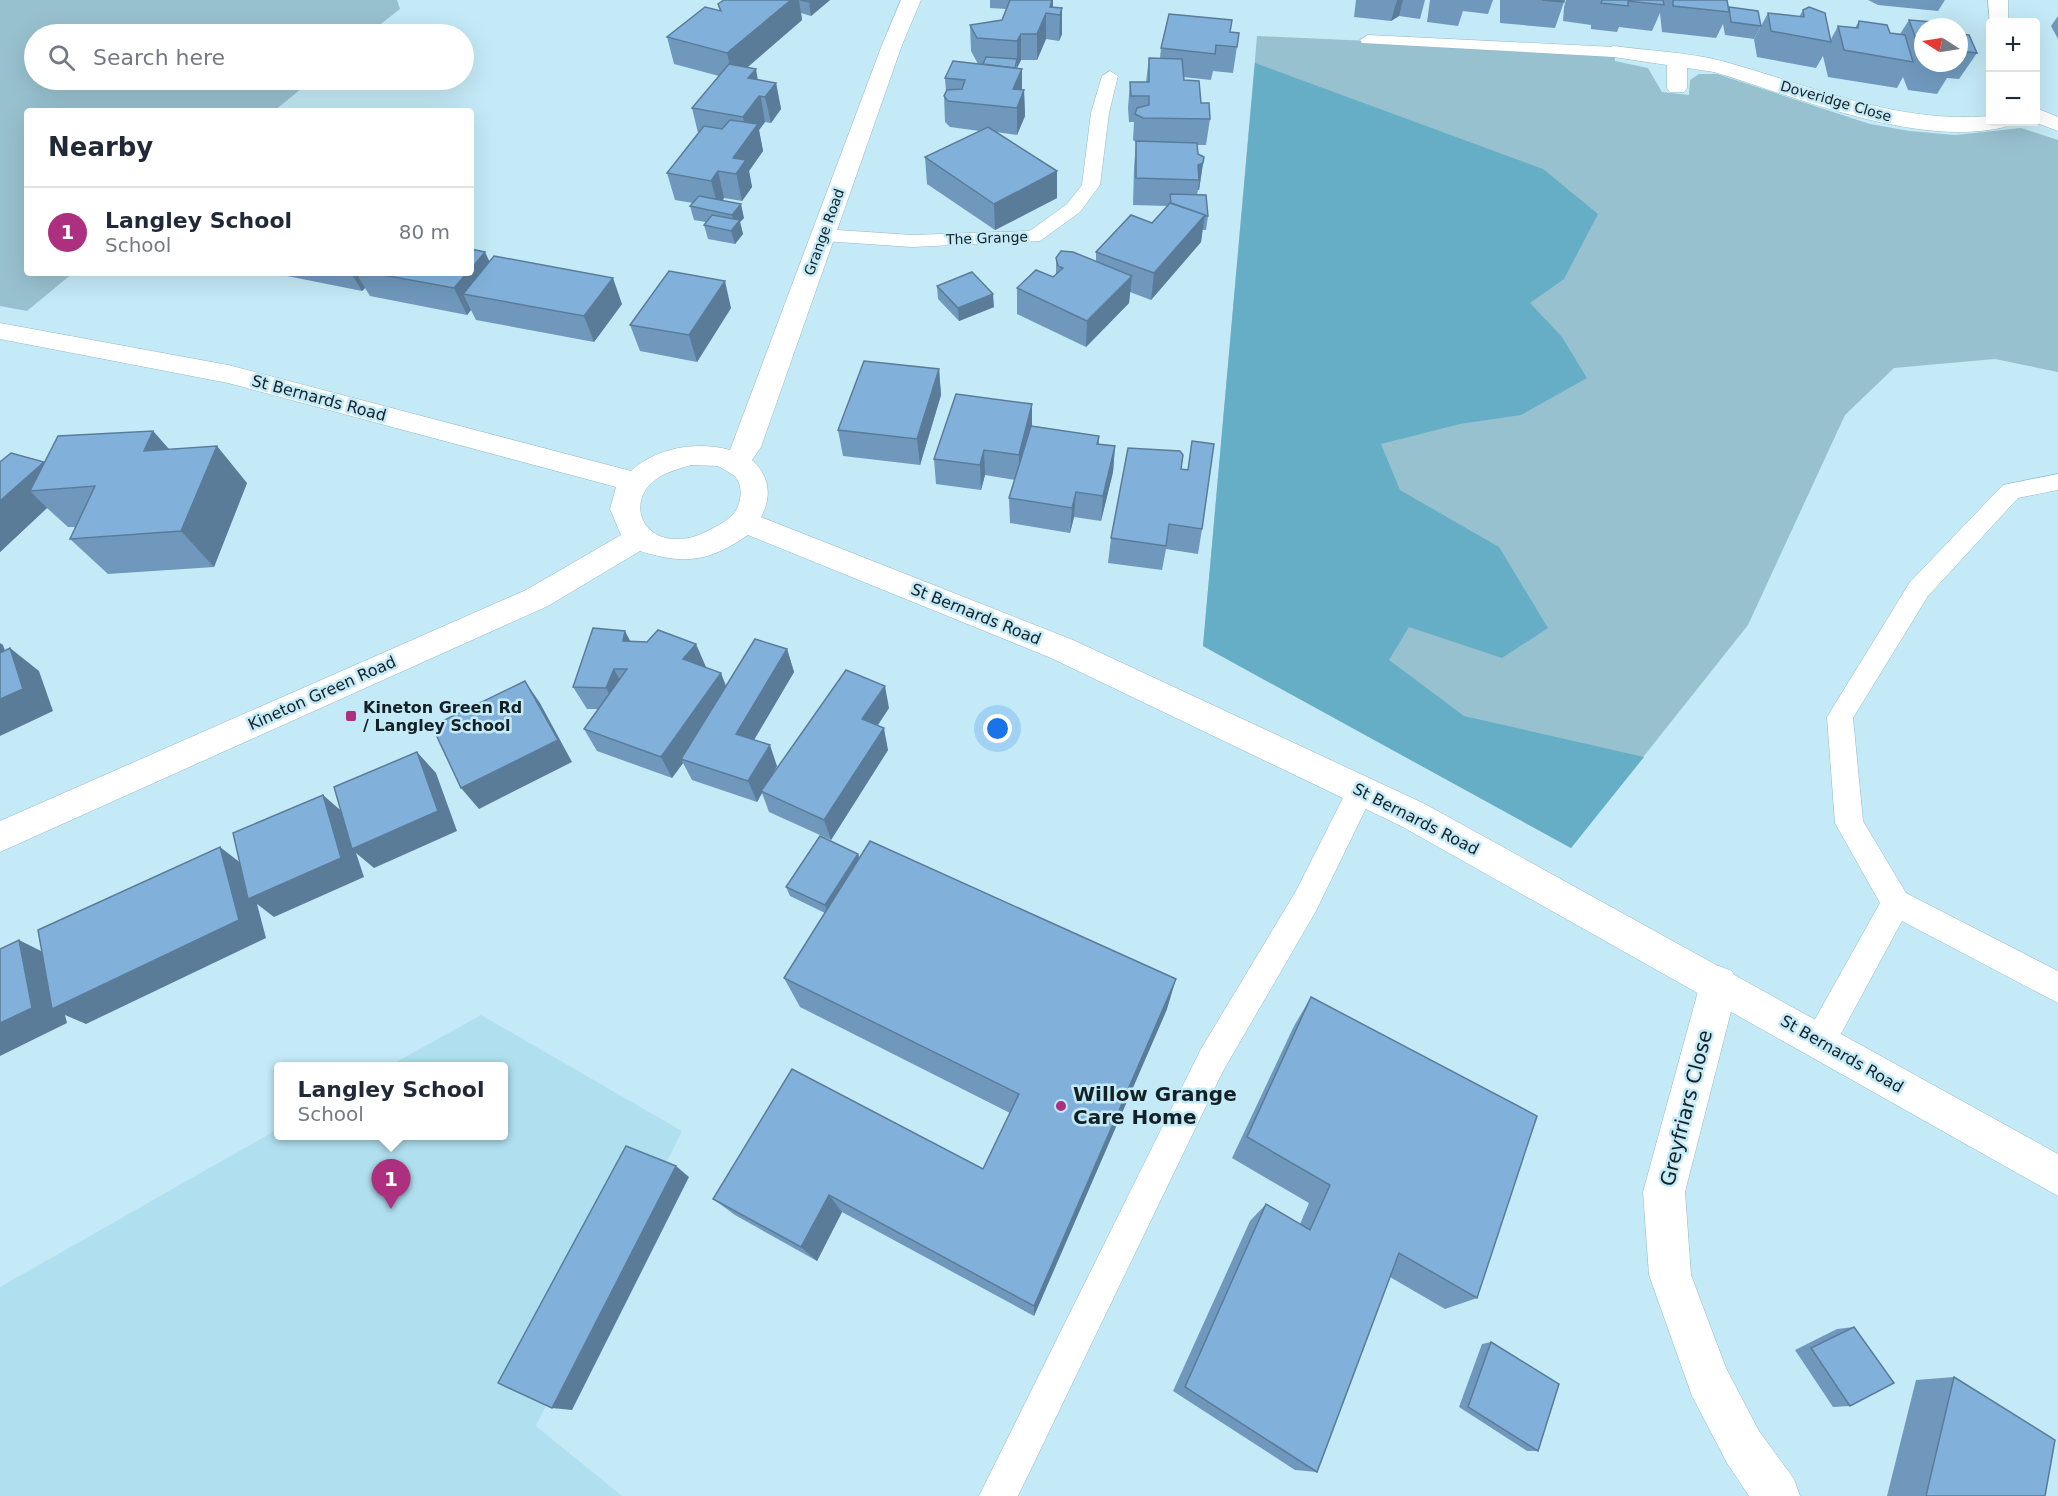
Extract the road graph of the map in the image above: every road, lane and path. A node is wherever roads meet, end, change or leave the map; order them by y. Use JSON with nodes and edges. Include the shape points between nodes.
{"nodes":[{"id":1,"x":911,"y":0,"type":"edge"},
{"id":2,"x":1998,"y":0,"type":"edge"},
{"id":3,"x":1999,"y":18,"type":"edge"},
{"id":4,"x":1368,"y":40,"type":"dead end"},
{"id":5,"x":1614,"y":52,"type":"joint"},
{"id":6,"x":1677,"y":59,"type":"junction"},
{"id":7,"x":1110,"y":76,"type":"dead end"},
{"id":8,"x":1677,"y":88,"type":"dead end"},
{"id":9,"x":2040,"y":116,"type":"edge"},
{"id":10,"x":1986,"y":123,"type":"edge"},
{"id":11,"x":2058,"y":126,"type":"edge"},
{"id":12,"x":823,"y":235,"type":"junction"},
{"id":13,"x":0,"y":331,"type":"edge"},
{"id":14,"x":736,"y":463,"type":"junction"},
{"id":15,"x":635,"y":482,"type":"junction"},
{"id":16,"x":2058,"y":482,"type":"edge"},
{"id":17,"x":744,"y":522,"type":"junction"},
{"id":18,"x":639,"y":538,"type":"junction"},
{"id":19,"x":1361,"y":790,"type":"junction"},
{"id":20,"x":0,"y":837,"type":"edge"},
{"id":21,"x":1896,"y":903,"type":"junction"},
{"id":22,"x":1719,"y":984,"type":"junction"},
{"id":23,"x":2058,"y":988,"type":"edge"},
{"id":24,"x":1820,"y":1041,"type":"junction"},
{"id":25,"x":2058,"y":1176,"type":"edge"},
{"id":26,"x":998,"y":1496,"type":"edge"},
{"id":27,"x":1777,"y":1496,"type":"edge"}],
"edges":[{"from":1,"to":12,"type":"street","name":"Grange Road"},
{"from":2,"to":3,"type":"street"},
{"from":4,"to":5,"type":"lane"},
{"from":5,"to":6,"type":"street","name":"Doveridge Close"},
{"from":6,"to":8,"type":"street"},
{"from":6,"to":10,"type":"street","name":"Doveridge Close","via":[[1716,66],[1874,114],[1922,123]]},
{"from":7,"to":12,"type":"lane","name":"The Grange","via":[[1096,136],[1096,167],[1091,185],[1050,228],[1033,237],[945,240]]},
{"from":9,"to":11,"type":"street"},
{"from":12,"to":14,"type":"street","name":"Grange Road","via":[[755,425]]},
{"from":13,"to":15,"type":"street","name":"St Bernards Road","via":[[228,374]]},
{"from":14,"to":15,"type":"street","via":[[717,456],[689,455],[650,468]]},
{"from":14,"to":17,"type":"street","via":[[753,483],[755,498]]},
{"from":15,"to":18,"type":"street","via":[[626,496],[623,513],[627,525]]},
{"from":16,"to":21,"type":"lane","via":[[2011,491],[1919,589],[1840,717],[1849,823]]},
{"from":17,"to":18,"type":"street","via":[[727,536],[686,550],[662,548]]},
{"from":17,"to":19,"type":"street","name":"St Bernards Road","via":[[1062,649]]},
{"from":18,"to":20,"type":"street","name":"Kineton Green Road","via":[[537,598]]},
{"from":19,"to":22,"type":"street","name":"St Bernards Road"},
{"from":19,"to":26,"type":"lane","via":[[1306,901],[1212,1060]]},
{"from":21,"to":23,"type":"lane"},
{"from":21,"to":24,"type":"lane"},
{"from":22,"to":24,"type":"street","name":"St Bernards Road"},
{"from":22,"to":27,"type":"street","name":"Greyfriars Close","via":[[1664,1192],[1670,1275],[1708,1380],[1743,1448]]},
{"from":24,"to":25,"type":"street","name":"St Bernards Road"}]}
